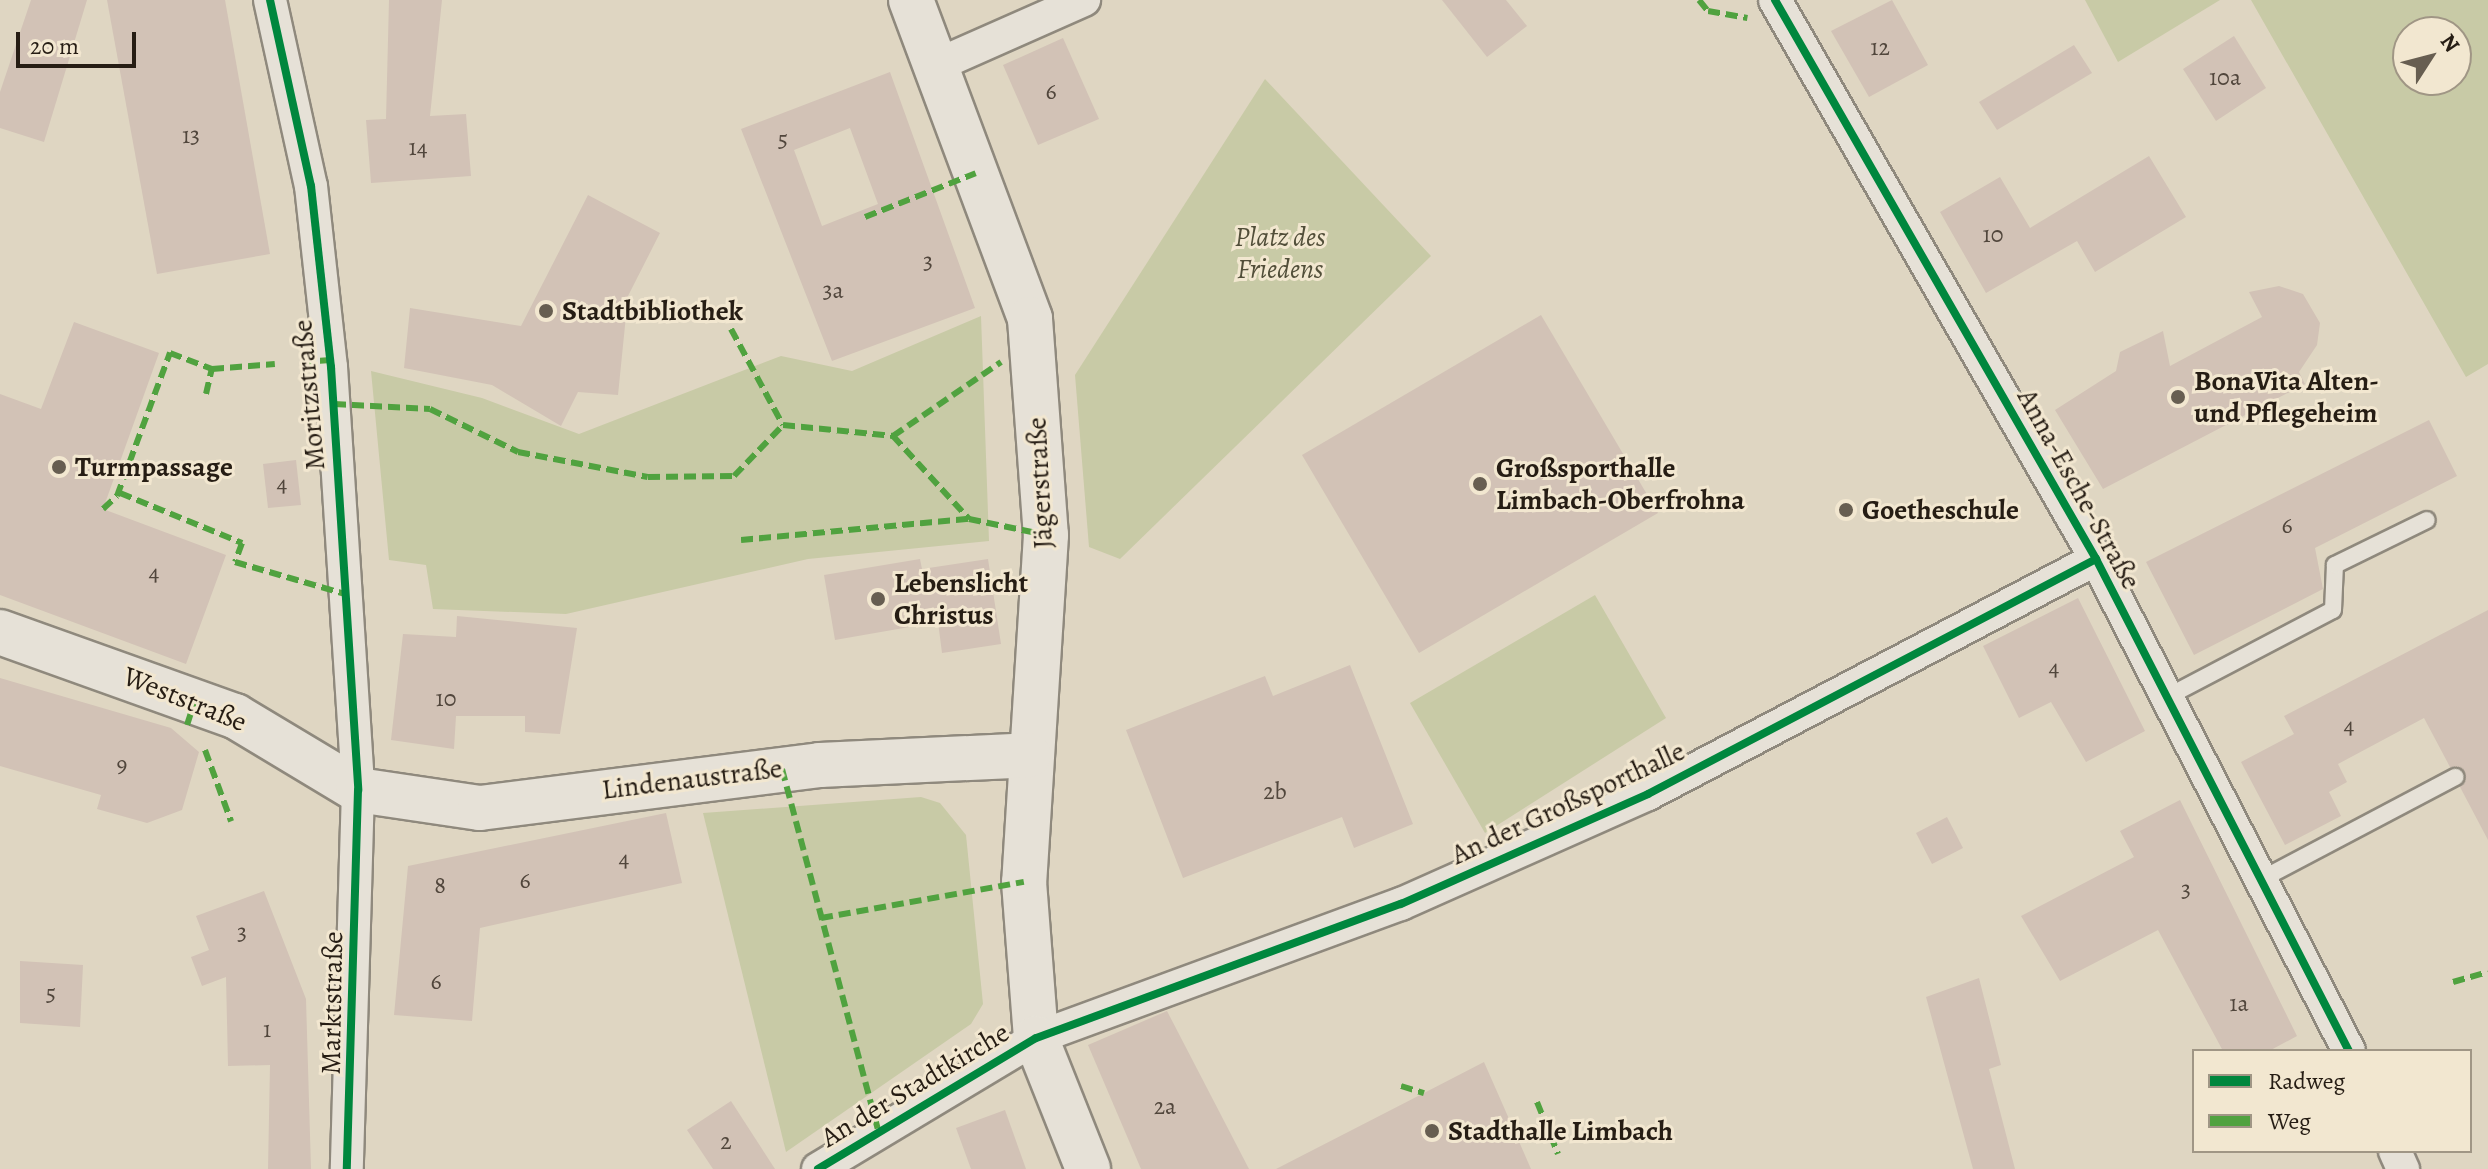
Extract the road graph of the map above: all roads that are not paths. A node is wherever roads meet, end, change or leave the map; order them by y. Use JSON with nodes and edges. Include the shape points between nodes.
{"nodes":[{"id":1,"x":270,"y":0,"type":"edge"},
{"id":2,"x":911,"y":0,"type":"edge"},
{"id":3,"x":1084,"y":0,"type":"edge"},
{"id":4,"x":1775,"y":0,"type":"edge"},
{"id":5,"x":937,"y":65,"type":"junction"},
{"id":6,"x":2427,"y":520,"type":"dead end"},
{"id":7,"x":2096,"y":559,"type":"junction"},
{"id":8,"x":0,"y":632,"type":"edge"},
{"id":9,"x":2167,"y":697,"type":"junction"},
{"id":10,"x":1029,"y":755,"type":"junction"},
{"id":11,"x":2455,"y":777,"type":"dead end"},
{"id":12,"x":358,"y":790,"type":"junction"},
{"id":13,"x":2260,"y":880,"type":"junction"},
{"id":14,"x":1036,"y":1038,"type":"junction"},
{"id":15,"x":2348,"y":1049,"type":"edge"},
{"id":16,"x":347,"y":1169,"type":"edge"},
{"id":17,"x":818,"y":1169,"type":"edge"},
{"id":18,"x":1088,"y":1169,"type":"edge"}],
"edges":[{"from":1,"to":12,"type":"street","name":"Moritzstraße","via":[[311,186],[331,367]]},
{"from":2,"to":5,"type":"main road","name":"Jägerstraße"},
{"from":3,"to":5,"type":"street"},
{"from":4,"to":7,"type":"street","name":"Anna-Esche-Straße"},
{"from":5,"to":10,"type":"main road","name":"Jägerstraße","via":[[1030,319],[1046,535]]},
{"from":6,"to":9,"type":"lane","via":[[2335,565],[2333,610]]},
{"from":7,"to":9,"type":"street","name":"Anna-Esche-Straße"},
{"from":7,"to":14,"type":"street","name":"An der Großsporthalle","via":[[1648,794],[1401,904]]},
{"from":8,"to":12,"type":"main road","name":"Weststraße","via":[[235,716]]},
{"from":9,"to":13,"type":"street","name":"Anna-Esche-Straße"},
{"from":10,"to":12,"type":"main road","name":"Lindenaustraße","via":[[820,765],[480,808]]},
{"from":10,"to":14,"type":"main road","name":"Jägerstraße","via":[[1024,882]]},
{"from":11,"to":13,"type":"lane"},
{"from":12,"to":16,"type":"street","name":"Marktstraße"},
{"from":13,"to":15,"type":"street","name":"Anna-Esche-Straße"},
{"from":14,"to":17,"type":"street","name":"An der Stadtkirche"},
{"from":14,"to":18,"type":"main road","name":"Jägerstraße"}]}
